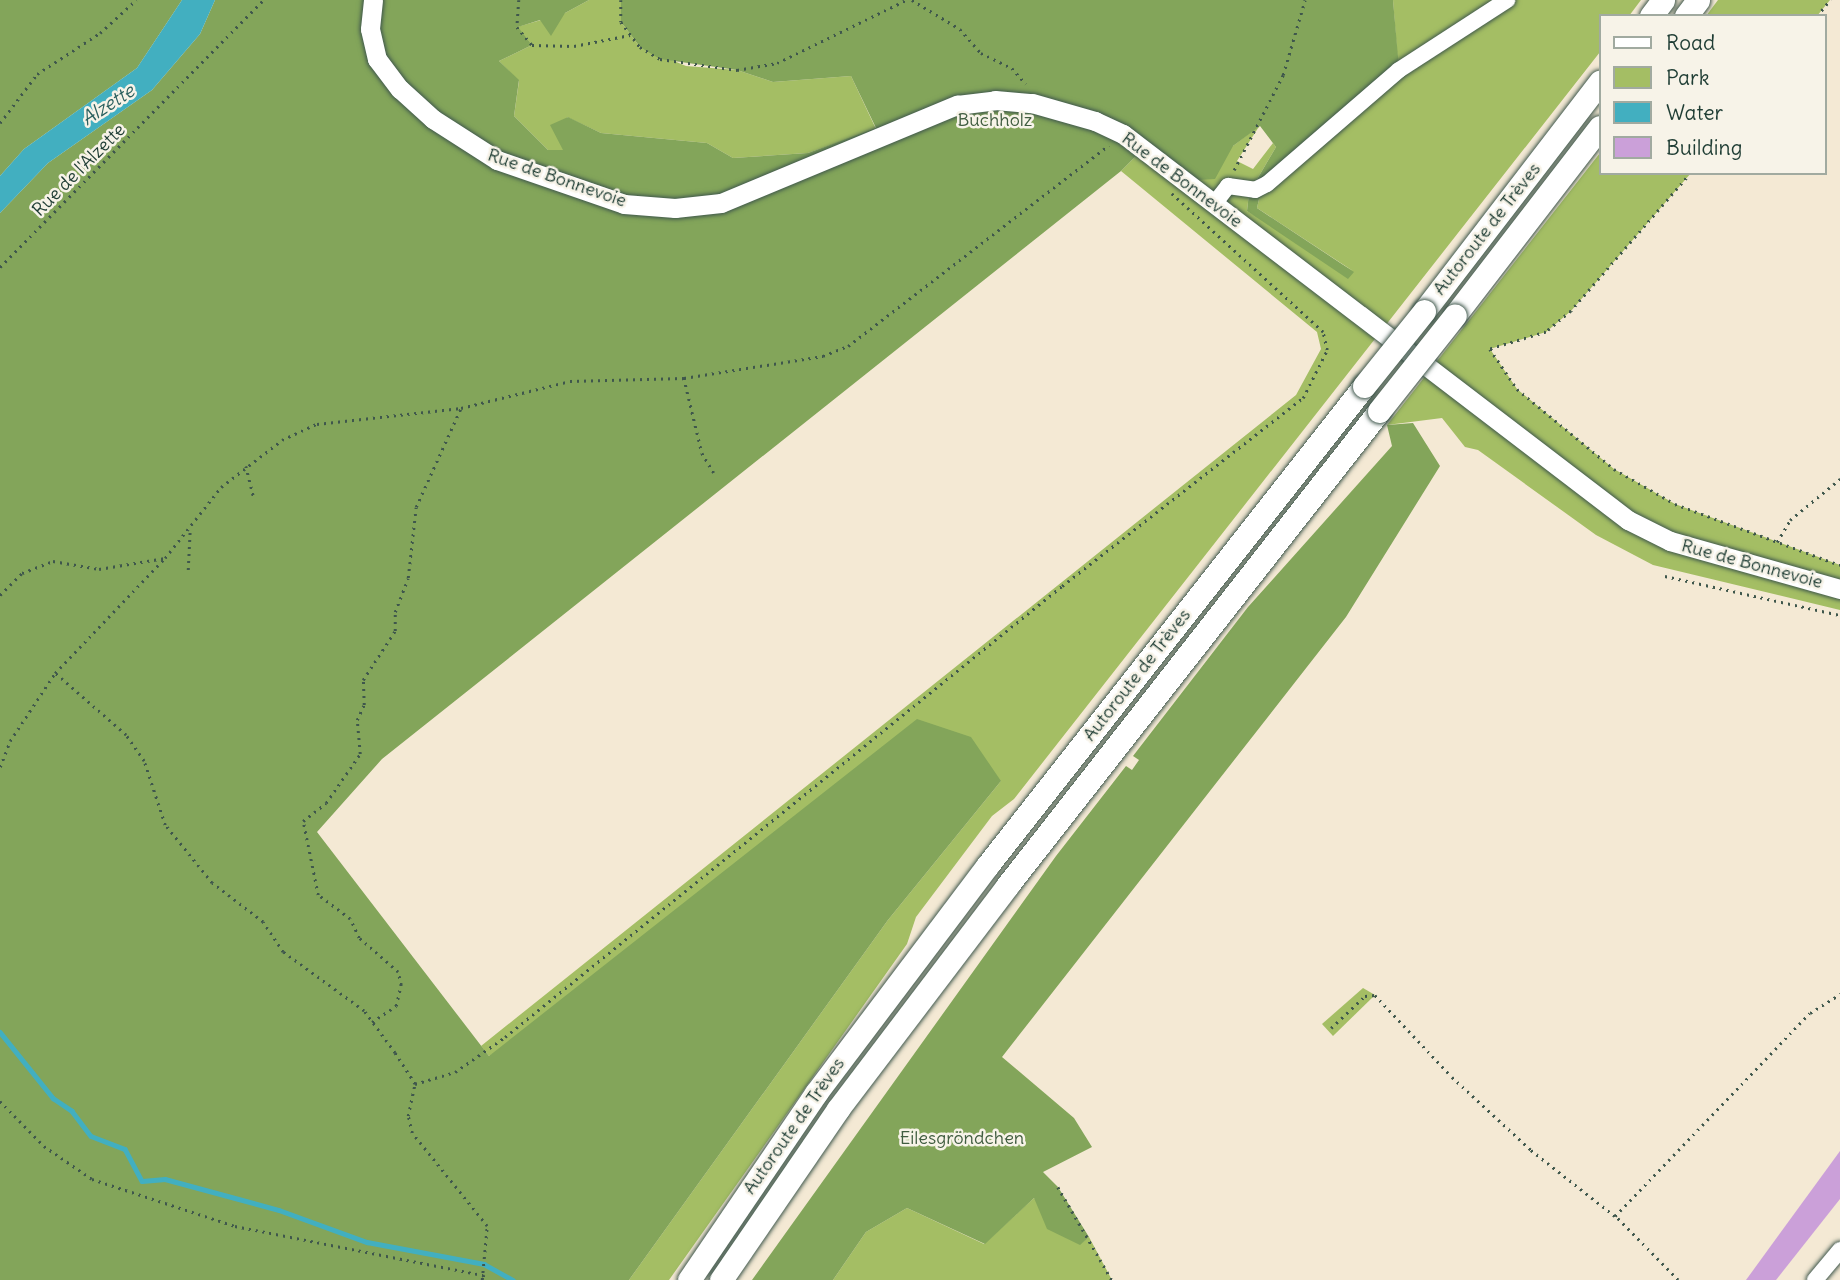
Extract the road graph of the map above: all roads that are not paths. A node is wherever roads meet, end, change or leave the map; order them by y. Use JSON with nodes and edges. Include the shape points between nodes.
{"nodes":[{"id":1,"x":373,"y":0,"type":"edge"},
{"id":2,"x":1507,"y":0,"type":"edge"},
{"id":3,"x":1598,"y":85,"type":"edge"},
{"id":4,"x":1598,"y":130,"type":"edge"},
{"id":5,"x":1214,"y":204,"type":"junction"},
{"id":6,"x":1840,"y":589,"type":"edge"},
{"id":7,"x":1840,"y":1250,"type":"edge"},
{"id":8,"x":689,"y":1280,"type":"edge"},
{"id":9,"x":721,"y":1280,"type":"edge"},
{"id":10,"x":1815,"y":1280,"type":"edge"}],
"edges":[{"from":1,"to":5,"type":"main road","name":"Rue de Bonnevoie","via":[[370,29],[377,59],[433,119],[497,160],[624,204],[674,208],[721,203],[957,105],[995,100],[1032,103],[1123,134]]},
{"from":2,"to":5,"type":"street","via":[[1399,69],[1266,184],[1255,190],[1228,186]]},
{"from":3,"to":8,"type":"highway","name":"Autoroute de Trèves","bridge":true,"via":[[938,931],[816,1093]]},
{"from":4,"to":9,"type":"highway","name":"Autoroute de Trèves","bridge":true,"via":[[1007,886],[838,1109]]},
{"from":5,"to":6,"type":"main road","name":"Rue de Bonnevoie","via":[[1628,520],[1682,545]]},
{"from":7,"to":10,"type":"street"}]}
